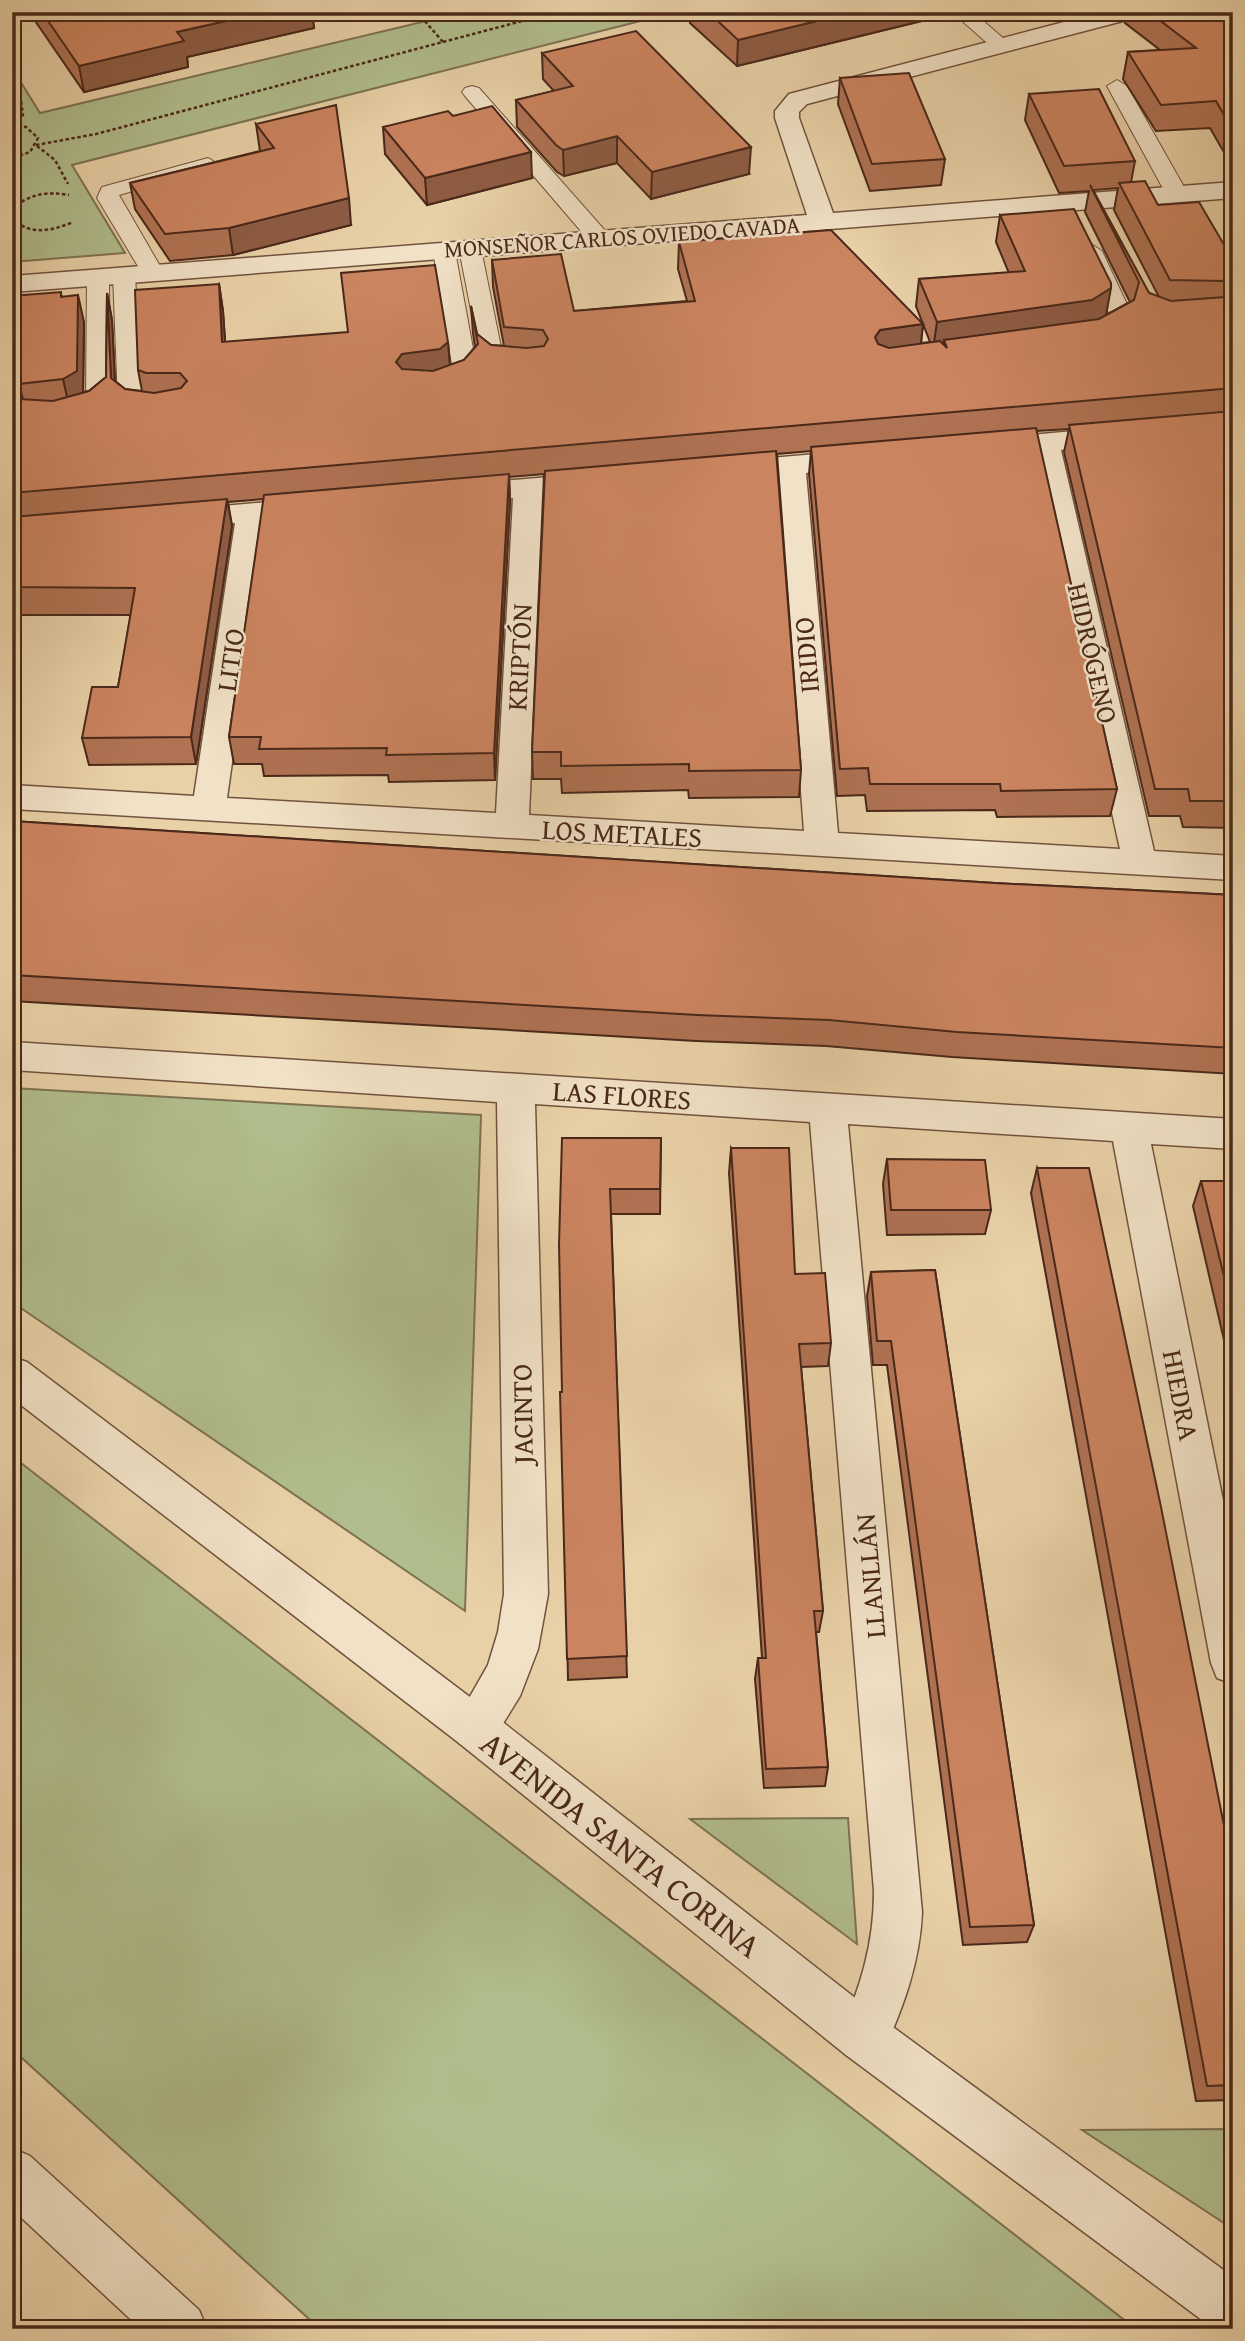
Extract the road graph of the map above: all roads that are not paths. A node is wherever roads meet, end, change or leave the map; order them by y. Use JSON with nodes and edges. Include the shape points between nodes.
{"nodes":[{"id":1,"x":961,"y":12,"type":"edge"},
{"id":2,"x":1130,"y":12,"type":"edge"},
{"id":3,"x":1002,"y":46,"type":"junction"},
{"id":4,"x":1117,"y":86,"type":"dead end"},
{"id":5,"x":472,"y":92,"type":"dead end"},
{"id":6,"x":208,"y":164,"type":"edge"},
{"id":7,"x":1233,"y":190,"type":"edge"},
{"id":8,"x":1177,"y":194,"type":"junction"},
{"id":9,"x":1097,"y":201,"type":"junction"},
{"id":10,"x":1067,"y":203,"type":"junction"},
{"id":11,"x":824,"y":222,"type":"junction"},
{"id":12,"x":1109,"y":225,"type":"edge"},
{"id":13,"x":600,"y":239,"type":"junction"},
{"id":14,"x":457,"y":250,"type":"junction"},
{"id":15,"x":153,"y":273,"type":"junction"},
{"id":16,"x":124,"y":275,"type":"junction"},
{"id":17,"x":98,"y":278,"type":"junction"},
{"id":18,"x":12,"y":284,"type":"edge"},
{"id":19,"x":1066,"y":340,"type":"edge"},
{"id":20,"x":536,"y":365,"type":"edge"},
{"id":21,"x":423,"y":388,"type":"edge"},
{"id":22,"x":177,"y":408,"type":"edge"},
{"id":23,"x":60,"y":416,"type":"edge"},
{"id":24,"x":1152,"y":433,"type":"edge"},
{"id":25,"x":1045,"y":443,"type":"junction"},
{"id":26,"x":965,"y":450,"type":"edge"},
{"id":27,"x":884,"y":457,"type":"edge"},
{"id":28,"x":791,"y":465,"type":"junction"},
{"id":29,"x":692,"y":474,"type":"edge"},
{"id":30,"x":624,"y":480,"type":"edge"},
{"id":31,"x":528,"y":488,"type":"junction"},
{"id":32,"x":431,"y":497,"type":"edge"},
{"id":33,"x":349,"y":504,"type":"edge"},
{"id":34,"x":252,"y":512,"type":"junction"},
{"id":35,"x":145,"y":522,"type":"edge"},
{"id":36,"x":12,"y":797,"type":"edge"},
{"id":37,"x":209,"y":808,"type":"junction"},
{"id":38,"x":512,"y":826,"type":"junction"},
{"id":39,"x":822,"y":845,"type":"junction"},
{"id":40,"x":1140,"y":863,"type":"junction"},
{"id":41,"x":1233,"y":868,"type":"edge"},
{"id":42,"x":12,"y":1056,"type":"edge"},
{"id":43,"x":516,"y":1088,"type":"junction"},
{"id":44,"x":828,"y":1109,"type":"junction"},
{"id":45,"x":1129,"y":1127,"type":"junction"},
{"id":46,"x":1233,"y":1134,"type":"edge"},
{"id":47,"x":12,"y":1374,"type":"edge"},
{"id":48,"x":1233,"y":1663,"type":"edge"},
{"id":49,"x":475,"y":1728,"type":"junction"},
{"id":50,"x":864,"y":2037,"type":"junction"},
{"id":51,"x":12,"y":2174,"type":"edge"},
{"id":52,"x":1233,"y":2310,"type":"edge"},
{"id":53,"x":180,"y":2329,"type":"edge"}],
"edges":[{"from":1,"to":3,"type":"lane"},
{"from":2,"to":3,"type":"street"},
{"from":3,"to":11,"type":"street","via":[[808,95],[791,104],[786,111]]},
{"from":4,"to":8,"type":"lane"},
{"from":5,"to":13,"type":"lane"},
{"from":6,"to":15,"type":"lane","via":[[109,191],[108,198]]},
{"from":7,"to":8,"type":"street","name":"MONSEÑOR CARLOS OVIEDO CAVADA"},
{"from":8,"to":9,"type":"street","name":"MONSEÑOR CARLOS OVIEDO CAVADA"},
{"from":9,"to":10,"type":"street","name":"MONSEÑOR CARLOS OVIEDO CAVADA"},
{"from":9,"to":12,"type":"lane"},
{"from":10,"to":11,"type":"street","name":"MONSEÑOR CARLOS OVIEDO CAVADA"},
{"from":10,"to":19,"type":"lane","via":[[1121,315],[1094,336]]},
{"from":11,"to":13,"type":"street","name":"MONSEÑOR CARLOS OVIEDO CAVADA"},
{"from":13,"to":14,"type":"street","name":"MONSEÑOR CARLOS OVIEDO CAVADA"},
{"from":14,"to":15,"type":"street","name":"MONSEÑOR CARLOS OVIEDO CAVADA"},
{"from":14,"to":20,"type":"lane","via":[[492,361],[502,366]]},
{"from":14,"to":21,"type":"lane","via":[[465,370],[452,384]]},
{"from":15,"to":16,"type":"street","name":"MONSEÑOR CARLOS OVIEDO CAVADA"},
{"from":16,"to":17,"type":"street","name":"MONSEÑOR CARLOS OVIEDO CAVADA"},
{"from":16,"to":22,"type":"lane","via":[[130,403],[148,410]]},
{"from":17,"to":18,"type":"street","name":"MONSEÑOR CARLOS OVIEDO CAVADA"},
{"from":17,"to":23,"type":"lane","via":[[98,402],[84,412]]},
{"from":24,"to":25,"type":"street"},
{"from":25,"to":26,"type":"street"},
{"from":25,"to":40,"type":"street","name":"HIDRÓGENO"},
{"from":27,"to":28,"type":"street"},
{"from":28,"to":29,"type":"street"},
{"from":28,"to":39,"type":"street","name":"IRIDIO"},
{"from":30,"to":31,"type":"street"},
{"from":31,"to":32,"type":"street"},
{"from":31,"to":38,"type":"street","name":"KRIPTÓN"},
{"from":33,"to":34,"type":"street"},
{"from":34,"to":35,"type":"street"},
{"from":34,"to":37,"type":"street","name":"LITIO"},
{"from":36,"to":37,"type":"street","name":"LOS METALES"},
{"from":37,"to":38,"type":"street","name":"LOS METALES"},
{"from":38,"to":39,"type":"street","name":"LOS METALES"},
{"from":39,"to":40,"type":"street","name":"LOS METALES"},
{"from":40,"to":41,"type":"street","name":"LOS METALES"},
{"from":42,"to":43,"type":"street","name":"LAS FLORES"},
{"from":43,"to":44,"type":"street","name":"LAS FLORES"},
{"from":43,"to":49,"type":"street","name":"JACINTO","via":[[526,1594],[523,1630],[513,1665]]},
{"from":44,"to":45,"type":"street","name":"LAS FLORES"},
{"from":44,"to":50,"type":"street","name":"LLANLLÁN","via":[[898,1891],[893,1968]]},
{"from":45,"to":46,"type":"street","name":"LAS FLORES"},
{"from":45,"to":48,"type":"street","name":"HIEDRA"},
{"from":47,"to":49,"type":"street","name":"AVENIDA SANTA CORINA"},
{"from":49,"to":50,"type":"street","name":"AVENIDA SANTA CORINA"},
{"from":50,"to":52,"type":"street","name":"AVENIDA SANTA CORINA"},
{"from":51,"to":53,"type":"street"}]}
